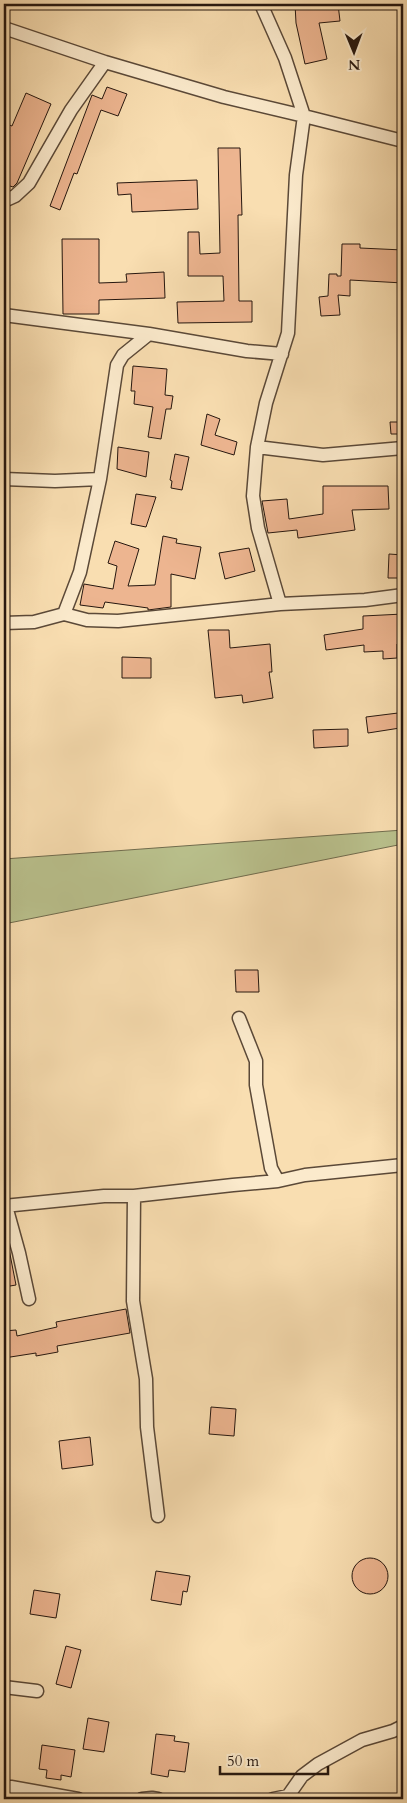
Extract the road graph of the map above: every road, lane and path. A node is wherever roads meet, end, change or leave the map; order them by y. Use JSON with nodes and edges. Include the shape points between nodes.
{"nodes":[{"id":1,"x":261,"y":4,"type":"edge"},
{"id":2,"x":4,"y":28,"type":"edge"},
{"id":3,"x":105,"y":62,"type":"junction"},
{"id":4,"x":304,"y":116,"type":"junction"},
{"id":5,"x":403,"y":142,"type":"edge"},
{"id":6,"x":4,"y":201,"type":"edge"},
{"id":7,"x":4,"y":315,"type":"edge"},
{"id":8,"x":149,"y":334,"type":"junction"},
{"id":9,"x":282,"y":354,"type":"junction"},
{"id":10,"x":257,"y":447,"type":"junction"},
{"id":11,"x":403,"y":448,"type":"edge"},
{"id":12,"x":4,"y":479,"type":"edge"},
{"id":13,"x":100,"y":479,"type":"junction"},
{"id":14,"x":403,"y":595,"type":"edge"},
{"id":15,"x":280,"y":604,"type":"junction"},
{"id":16,"x":64,"y":614,"type":"junction"},
{"id":17,"x":4,"y":622,"type":"edge"},
{"id":18,"x":239,"y":1018,"type":"dead end"},
{"id":19,"x":403,"y":1165,"type":"edge"},
{"id":20,"x":278,"y":1181,"type":"junction"},
{"id":21,"x":134,"y":1196,"type":"junction"},
{"id":22,"x":5,"y":1206,"type":"edge"},
{"id":23,"x":28,"y":1299,"type":"dead end"},
{"id":24,"x":158,"y":1516,"type":"dead end"},
{"id":25,"x":4,"y":1687,"type":"edge"},
{"id":26,"x":37,"y":1691,"type":"dead end"},
{"id":27,"x":403,"y":1726,"type":"edge"},
{"id":28,"x":4,"y":1787,"type":"edge"},
{"id":29,"x":78,"y":1799,"type":"edge"},
{"id":30,"x":142,"y":1799,"type":"edge"},
{"id":31,"x":158,"y":1799,"type":"edge"},
{"id":32,"x":273,"y":1799,"type":"edge"}],
"edges":[{"from":1,"to":4,"type":"street","via":[[285,58]]},
{"from":2,"to":3,"type":"street"},
{"from":3,"to":4,"type":"street","via":[[224,97]]},
{"from":3,"to":6,"type":"street","via":[[71,110],[29,183]]},
{"from":4,"to":5,"type":"street"},
{"from":4,"to":9,"type":"street","via":[[296,175],[288,333]]},
{"from":7,"to":8,"type":"street"},
{"from":8,"to":9,"type":"street"},
{"from":8,"to":13,"type":"street","via":[[123,355],[117,365]]},
{"from":9,"to":10,"type":"street","via":[[266,403]]},
{"from":10,"to":11,"type":"street","via":[[322,455]]},
{"from":10,"to":15,"type":"street","via":[[254,512]]},
{"from":12,"to":13,"type":"street","via":[[56,482]]},
{"from":13,"to":16,"type":"street","via":[[80,572]]},
{"from":14,"to":15,"type":"street"},
{"from":15,"to":16,"type":"street","via":[[118,621],[88,620]]},
{"from":16,"to":17,"type":"street","via":[[34,622]]},
{"from":18,"to":20,"type":"street","via":[[256,1061],[256,1085],[271,1168]]},
{"from":19,"to":20,"type":"street","via":[[305,1175]]},
{"from":20,"to":21,"type":"street"},
{"from":21,"to":22,"type":"street"},
{"from":21,"to":24,"type":"street","via":[[133,1300],[146,1379],[147,1427]]},
{"from":22,"to":23,"type":"street"},
{"from":25,"to":26,"type":"street"},
{"from":27,"to":32,"type":"street","via":[[362,1740],[318,1764],[302,1776],[288,1796]]},
{"from":28,"to":29,"type":"street"},
{"from":30,"to":31,"type":"street"}]}
